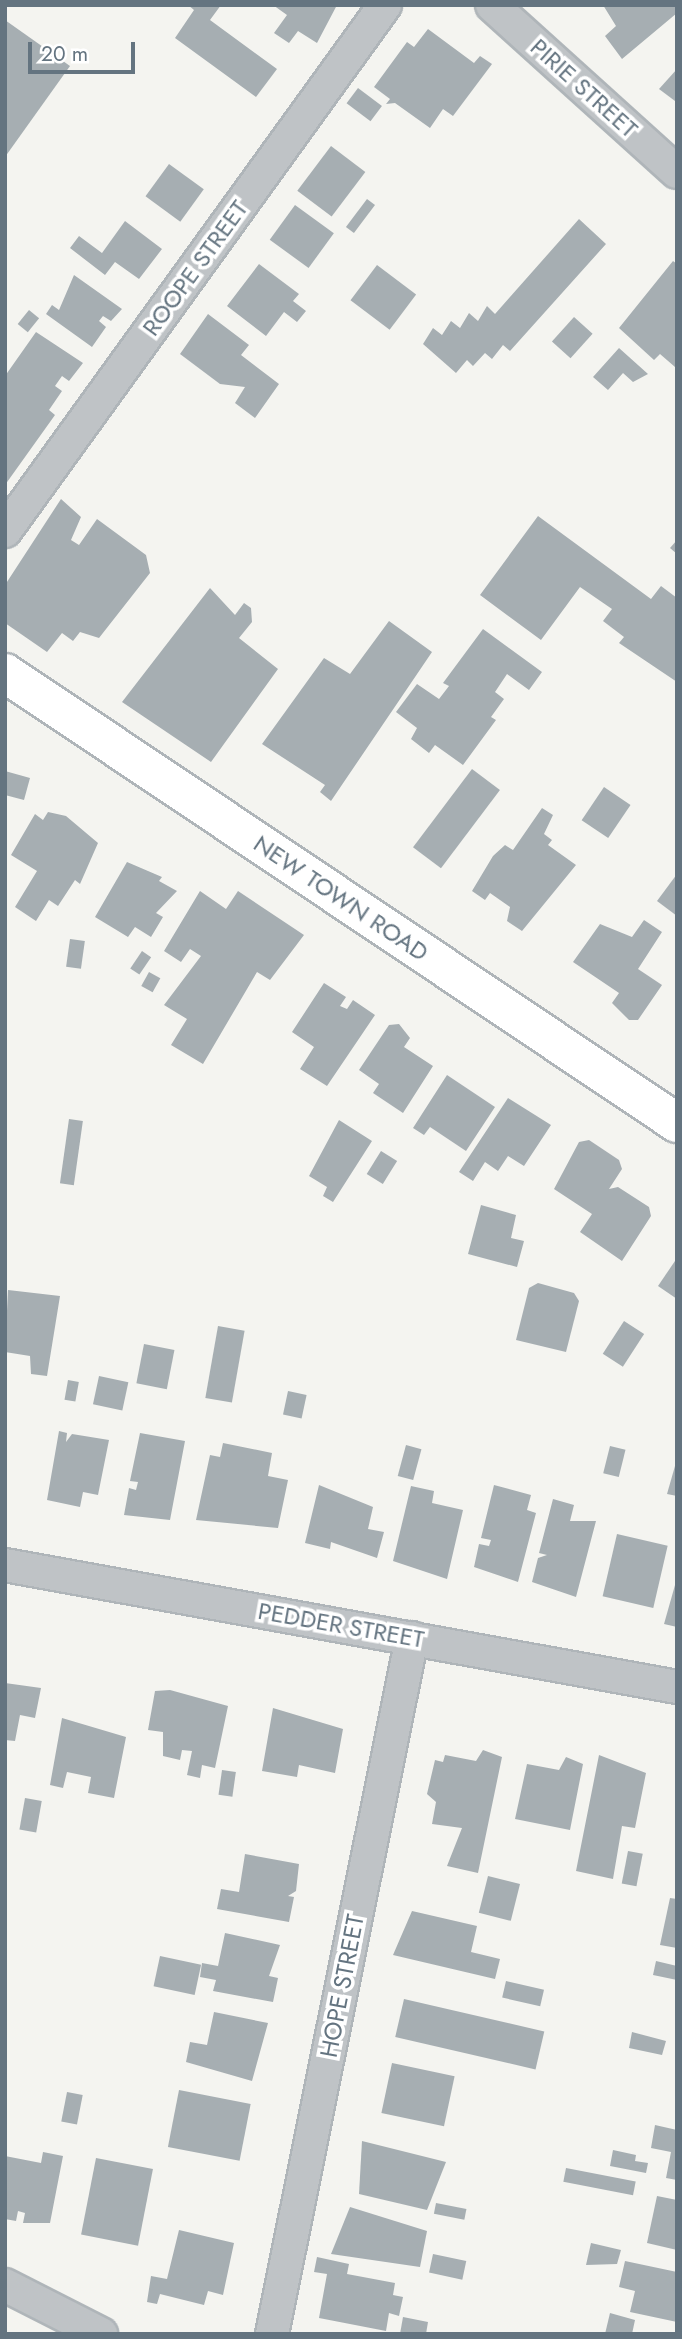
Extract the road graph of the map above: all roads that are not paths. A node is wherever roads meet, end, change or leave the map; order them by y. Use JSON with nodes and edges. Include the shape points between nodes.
{"nodes":[{"id":1,"x":385,"y":5,"type":"edge"},
{"id":2,"x":492,"y":5,"type":"edge"},
{"id":3,"x":677,"y":172,"type":"edge"},
{"id":4,"x":5,"y":531,"type":"edge"},
{"id":5,"x":5,"y":673,"type":"edge"},
{"id":6,"x":677,"y":1123,"type":"edge"},
{"id":7,"x":5,"y":1565,"type":"edge"},
{"id":8,"x":412,"y":1638,"type":"junction"},
{"id":9,"x":677,"y":1686,"type":"edge"},
{"id":10,"x":5,"y":2285,"type":"edge"},
{"id":11,"x":101,"y":2334,"type":"edge"},
{"id":12,"x":272,"y":2334,"type":"edge"}],
"edges":[{"from":1,"to":4,"type":"street","name":"ROOPE STREET"},
{"from":2,"to":3,"type":"street","name":"PIRIE STREET"},
{"from":5,"to":6,"type":"main road","name":"NEW TOWN ROAD"},
{"from":7,"to":8,"type":"street","name":"PEDDER STREET"},
{"from":8,"to":9,"type":"street","name":"PEDDER STREET"},
{"from":8,"to":12,"type":"street","name":"HOPE STREET"},
{"from":10,"to":11,"type":"street"}]}
